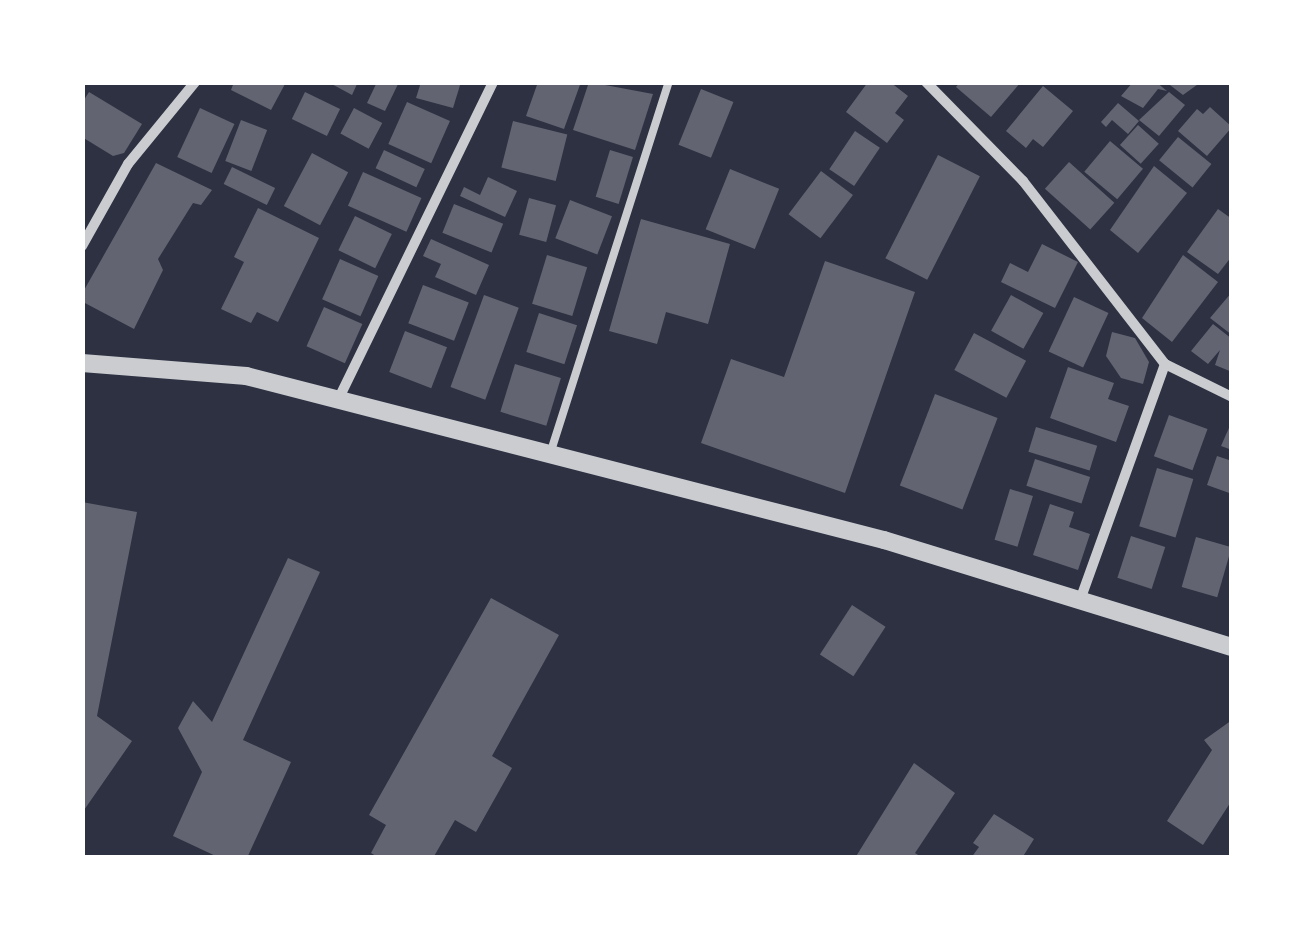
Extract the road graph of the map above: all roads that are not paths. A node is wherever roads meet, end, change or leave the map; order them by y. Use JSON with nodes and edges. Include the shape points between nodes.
{"nodes":[{"id":1,"x":195,"y":82,"type":"edge"},
{"id":2,"x":493,"y":82,"type":"edge"},
{"id":3,"x":670,"y":82,"type":"edge"},
{"id":4,"x":926,"y":82,"type":"edge"},
{"id":5,"x":82,"y":246,"type":"edge"},
{"id":6,"x":82,"y":363,"type":"edge"},
{"id":7,"x":1165,"y":364,"type":"junction"},
{"id":8,"x":1231,"y":395,"type":"edge"},
{"id":9,"x":338,"y":400,"type":"junction"},
{"id":10,"x":549,"y":456,"type":"junction"},
{"id":11,"x":1079,"y":603,"type":"junction"},
{"id":12,"x":1232,"y":647,"type":"edge"}],
"edges":[{"from":1,"to":5,"type":"street","via":[[128,164]]},
{"from":2,"to":9,"type":"street"},
{"from":3,"to":10,"type":"lane"},
{"from":4,"to":7,"type":"street","via":[[1023,181]]},
{"from":6,"to":9,"type":"street","via":[[246,376]]},
{"from":7,"to":8,"type":"street"},
{"from":7,"to":11,"type":"street"},
{"from":9,"to":10,"type":"street"},
{"from":10,"to":11,"type":"street","via":[[884,540]]},
{"from":11,"to":12,"type":"street"}]}
